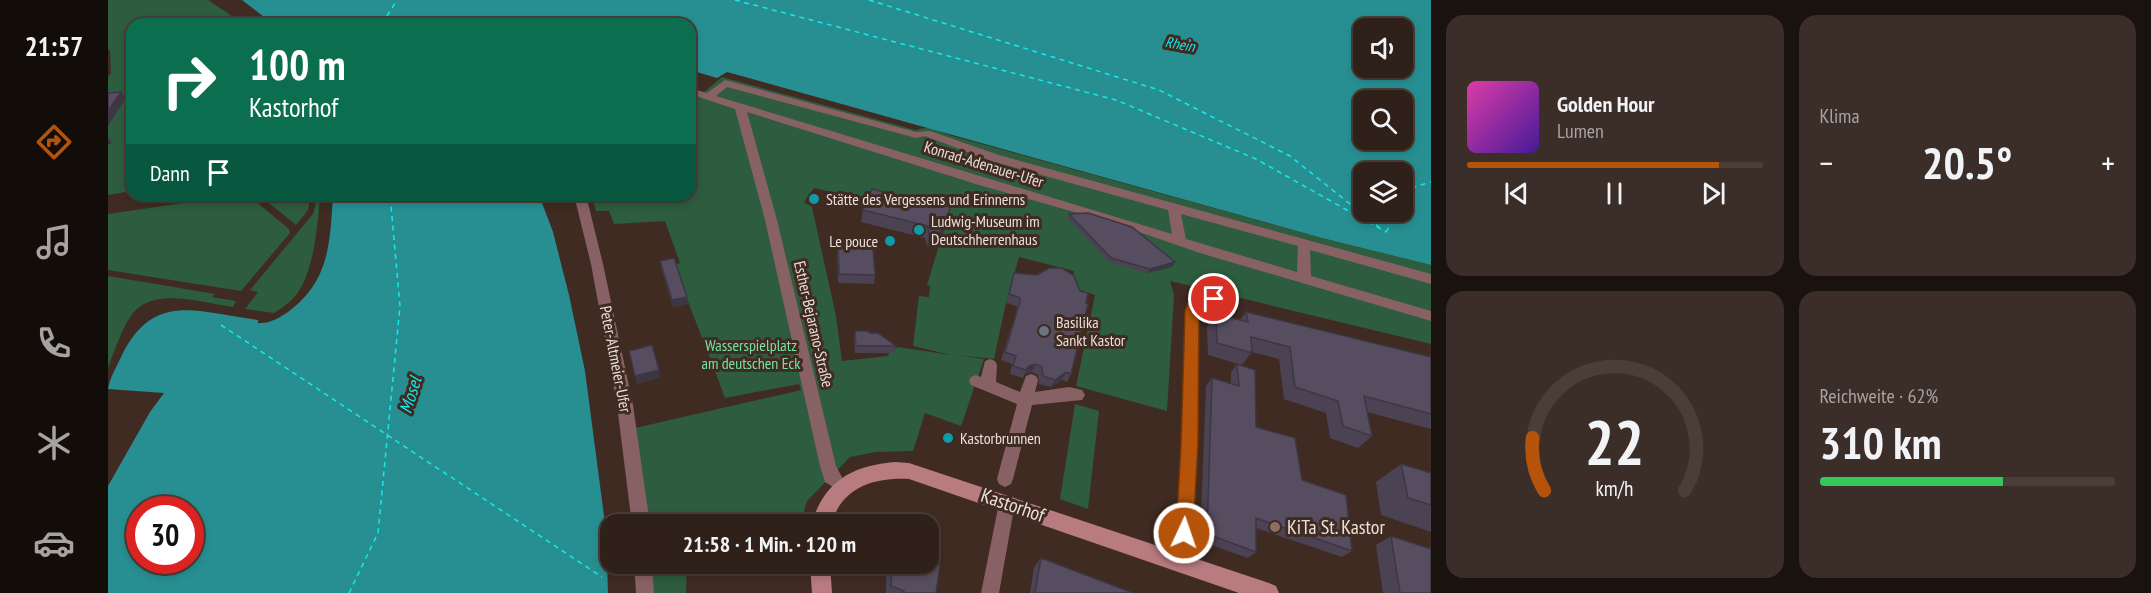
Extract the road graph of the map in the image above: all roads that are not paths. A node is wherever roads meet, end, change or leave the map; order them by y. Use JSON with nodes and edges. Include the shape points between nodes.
{"nodes":[{"id":1,"x":696,"y":93,"type":"edge"},
{"id":2,"x":713,"y":98,"type":"junction"},
{"id":3,"x":793,"y":102,"type":"junction"},
{"id":4,"x":740,"y":106,"type":"junction"},
{"id":5,"x":779,"y":118,"type":"junction"},
{"id":6,"x":582,"y":201,"type":"edge"},
{"id":7,"x":1174,"y":208,"type":"junction"},
{"id":8,"x":1180,"y":242,"type":"junction"},
{"id":9,"x":1305,"y":244,"type":"junction"},
{"id":10,"x":1304,"y":279,"type":"junction"},
{"id":11,"x":1431,"y":279,"type":"edge"},
{"id":12,"x":1214,"y":299,"type":"dead end"},
{"id":13,"x":1431,"y":316,"type":"edge"},
{"id":14,"x":990,"y":365,"type":"dead end"},
{"id":15,"x":1030,"y":380,"type":"dead end"},
{"id":16,"x":1077,"y":395,"type":"dead end"},
{"id":17,"x":1024,"y":399,"type":"junction"},
{"id":18,"x":1005,"y":479,"type":"dead end"},
{"id":19,"x":840,"y":484,"type":"junction"},
{"id":20,"x":1007,"y":503,"type":"junction"},
{"id":21,"x":640,"y":514,"type":"edge"},
{"id":22,"x":825,"y":514,"type":"edge"},
{"id":23,"x":1182,"y":564,"type":"junction"},
{"id":24,"x":644,"y":574,"type":"edge"},
{"id":25,"x":821,"y":574,"type":"edge"},
{"id":26,"x":1228,"y":586,"type":"edge"},
{"id":27,"x":645,"y":593,"type":"edge"},
{"id":28,"x":822,"y":593,"type":"edge"},
{"id":29,"x":990,"y":593,"type":"edge"},
{"id":30,"x":1269,"y":593,"type":"edge"}],
"edges":[{"from":1,"to":2,"type":"street"},
{"from":2,"to":3,"type":"street","name":"Konrad-Adenauer-Ufer","via":[[725,83]]},
{"from":2,"to":4,"type":"street","name":"Konrad-Adenauer-Ufer"},
{"from":3,"to":5,"type":"street"},
{"from":3,"to":7,"type":"street","name":"Konrad-Adenauer-Ufer","via":[[916,135],[926,133],[995,158]]},
{"from":4,"to":5,"type":"street","name":"Konrad-Adenauer-Ufer"},
{"from":4,"to":19,"type":"street","name":"Esther-Bejarano-Straße","via":[[828,466],[831,477]]},
{"from":5,"to":8,"type":"street","name":"Konrad-Adenauer-Ufer"},
{"from":6,"to":21,"type":"street","name":"Peter-Altmeier-Ufer","via":[[629,424]]},
{"from":7,"to":8,"type":"street"},
{"from":7,"to":9,"type":"street","name":"Konrad-Adenauer-Ufer"},
{"from":8,"to":10,"type":"street","name":"Konrad-Adenauer-Ufer"},
{"from":9,"to":10,"type":"street"},
{"from":9,"to":11,"type":"street","name":"Konrad-Adenauer-Ufer"},
{"from":10,"to":13,"type":"street","name":"Konrad-Adenauer-Ufer"},
{"from":12,"to":23,"type":"street","via":[[1196,298],[1192,311],[1190,444]]},
{"from":14,"to":17,"type":"street","via":[[982,383]]},
{"from":15,"to":17,"type":"street","name":"Kastorhof"},
{"from":16,"to":17,"type":"street"},
{"from":17,"to":18,"type":"street","name":"Kastorhof"},
{"from":19,"to":20,"type":"street","name":"Kastorhof","via":[[895,469],[923,474]]},
{"from":19,"to":22,"type":"street"},
{"from":20,"to":23,"type":"street","name":"Kastorhof"},
{"from":20,"to":29,"type":"street"},
{"from":23,"to":26,"type":"street","name":"Kastorhof"},
{"from":24,"to":27,"type":"street"},
{"from":25,"to":28,"type":"street"},
{"from":26,"to":30,"type":"street","name":"Kastorhof"}]}
